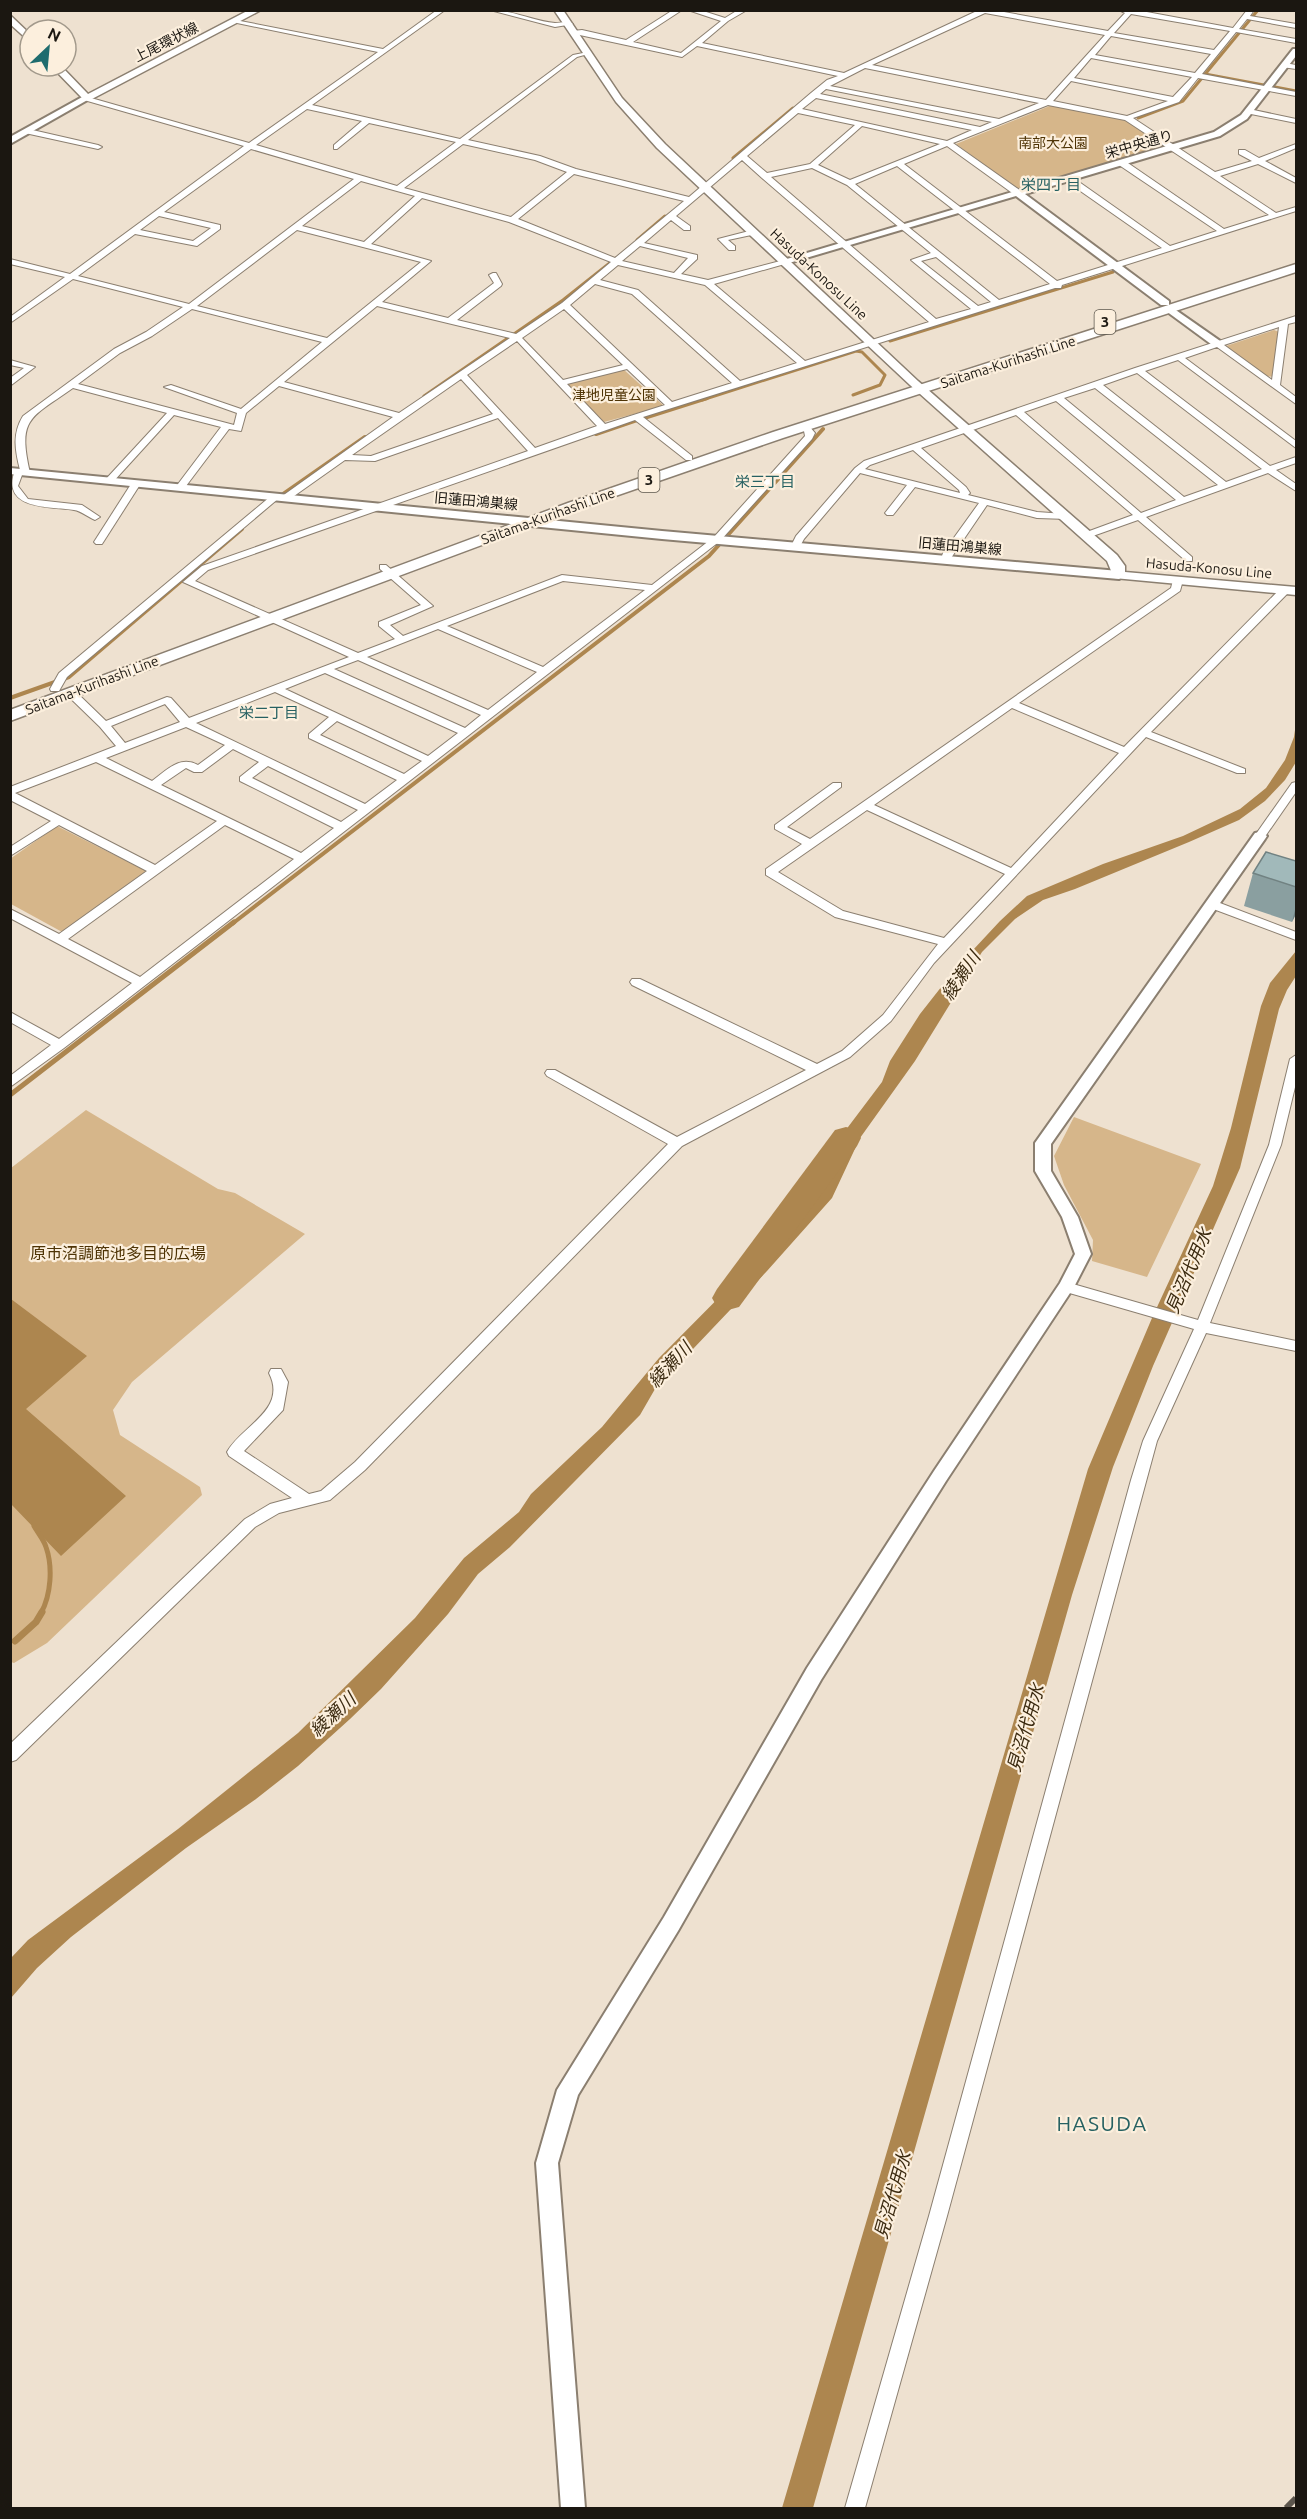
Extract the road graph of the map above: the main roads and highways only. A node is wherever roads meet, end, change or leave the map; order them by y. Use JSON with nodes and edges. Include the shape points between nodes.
{"nodes":[{"id":1,"x":256,"y":10,"type":"edge"},
{"id":2,"x":558,"y":10,"type":"edge"},
{"id":3,"x":68,"y":78,"type":"edge"},
{"id":4,"x":1296,"y":261,"type":"edge"},
{"id":5,"x":1296,"y":268,"type":"edge"},
{"id":6,"x":1167,"y":306,"type":"junction"},
{"id":7,"x":918,"y":387,"type":"junction"},
{"id":8,"x":387,"y":571,"type":"junction"},
{"id":9,"x":1291,"y":590,"type":"edge"},
{"id":10,"x":263,"y":616,"type":"junction"},
{"id":11,"x":10,"y":706,"type":"edge"},
{"id":12,"x":10,"y":716,"type":"edge"}],
"edges":[{"from":1,"to":3,"type":"main road","name":"上尾環状線","via":[[87,98]]},
{"from":2,"to":7,"type":"main road","name":"Hasuda-Konosu Line","via":[[636,120]]},
{"from":4,"to":6,"type":"main road","name":"Saitama-Kurihashi Line","number":"3"},
{"from":5,"to":6,"type":"main road","name":"Saitama-Kurihashi Line","number":"3"},
{"from":6,"to":7,"type":"main road","name":"Saitama-Kurihashi Line","number":"3"},
{"from":7,"to":8,"type":"main road","name":"Saitama-Kurihashi Line","number":"3"},
{"from":7,"to":8,"type":"main road","name":"Saitama-Kurihashi Line","number":"3","via":[[689,458],[512,519]]},
{"from":7,"to":9,"type":"main road","name":"Hasuda-Konosu Line","via":[[1087,535],[1118,566],[1119,575]]},
{"from":8,"to":10,"type":"main road","name":"Saitama-Kurihashi Line","number":"3"},
{"from":10,"to":11,"type":"main road","name":"Saitama-Kurihashi Line","number":"3"},
{"from":10,"to":12,"type":"main road","name":"Saitama-Kurihashi Line","number":"3"}]}
